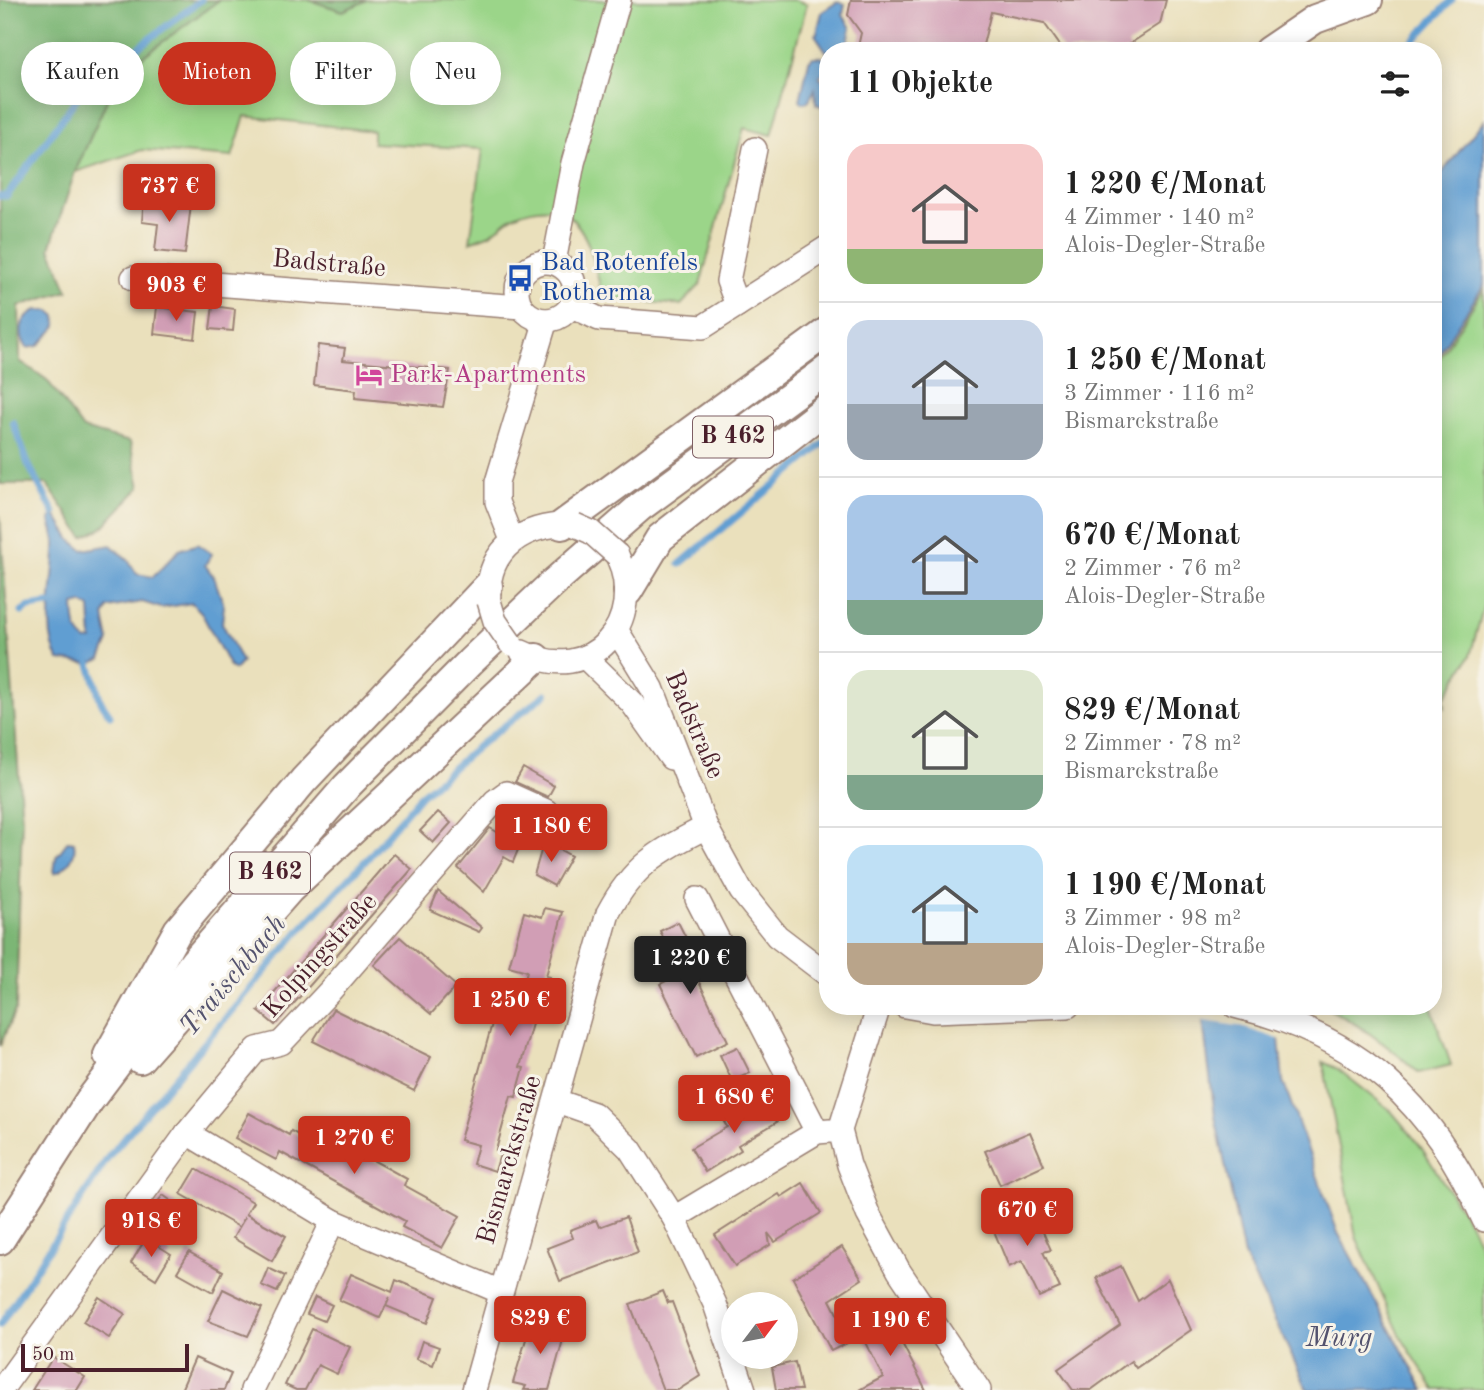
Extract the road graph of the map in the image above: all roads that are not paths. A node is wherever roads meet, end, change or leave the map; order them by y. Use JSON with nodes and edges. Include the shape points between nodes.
{"nodes":[{"id":1,"x":619,"y":0,"type":"edge"},
{"id":2,"x":1370,"y":0,"type":"edge"},
{"id":3,"x":1281,"y":42,"type":"edge"},
{"id":4,"x":1311,"y":42,"type":"edge"},
{"id":5,"x":755,"y":149,"type":"dead end"},
{"id":6,"x":819,"y":253,"type":"edge"},
{"id":7,"x":554,"y":262,"type":"junction"},
{"id":8,"x":132,"y":278,"type":"dead end"},
{"id":9,"x":737,"y":305,"type":"junction"},
{"id":10,"x":572,"y":306,"type":"junction"},
{"id":11,"x":522,"y":307,"type":"junction"},
{"id":12,"x":545,"y":320,"type":"junction"},
{"id":13,"x":819,"y":338,"type":"edge"},
{"id":14,"x":819,"y":376,"type":"edge"},
{"id":15,"x":819,"y":414,"type":"edge"},
{"id":16,"x":568,"y":525,"type":"junction"},
{"id":17,"x":512,"y":540,"type":"junction"},
{"id":18,"x":628,"y":591,"type":"junction"},
{"id":19,"x":488,"y":594,"type":"junction"},
{"id":20,"x":617,"y":631,"type":"junction"},
{"id":21,"x":585,"y":657,"type":"junction"},
{"id":22,"x":536,"y":658,"type":"junction"},
{"id":23,"x":697,"y":805,"type":"junction"},
{"id":24,"x":545,"y":811,"type":"dead end"},
{"id":25,"x":706,"y":827,"type":"junction"},
{"id":26,"x":697,"y":899,"type":"dead end"},
{"id":27,"x":819,"y":968,"type":"edge"},
{"id":28,"x":876,"y":1015,"type":"edge"},
{"id":29,"x":1273,"y":1015,"type":"edge"},
{"id":30,"x":89,"y":1101,"type":"junction"},
{"id":31,"x":557,"y":1101,"type":"junction"},
{"id":32,"x":840,"y":1130,"type":"junction"},
{"id":33,"x":817,"y":1132,"type":"junction"},
{"id":34,"x":187,"y":1133,"type":"junction"},
{"id":35,"x":674,"y":1219,"type":"junction"},
{"id":36,"x":1484,"y":1220,"type":"edge"},
{"id":37,"x":333,"y":1221,"type":"junction"},
{"id":38,"x":0,"y":1240,"type":"edge"},
{"id":39,"x":501,"y":1292,"type":"junction"},
{"id":40,"x":1,"y":1390,"type":"edge"},
{"id":41,"x":252,"y":1390,"type":"edge"},
{"id":42,"x":474,"y":1390,"type":"edge"},
{"id":43,"x":744,"y":1390,"type":"edge"},
{"id":44,"x":979,"y":1390,"type":"edge"}],
"edges":[{"from":1,"to":7,"type":"street","via":[[573,163]]},
{"from":2,"to":3,"type":"main road","via":[[1315,19]]},
{"from":2,"to":4,"type":"main road"},
{"from":5,"to":9,"type":"street","via":[[728,281]]},
{"from":6,"to":9,"type":"street"},
{"from":7,"to":10,"type":"street","via":[[574,279]]},
{"from":7,"to":11,"type":"street","via":[[526,269],[517,287]]},
{"from":8,"to":11,"type":"street","name":"Badstraße"},
{"from":9,"to":10,"type":"street","via":[[703,327],[599,319]]},
{"from":10,"to":12,"type":"street","via":[[561,317]]},
{"from":11,"to":12,"type":"street","name":"Badstraße","via":[[536,319]]},
{"from":12,"to":17,"type":"street","via":[[497,482],[497,502]]},
{"from":13,"to":16,"type":"main road"},
{"from":14,"to":30,"type":"main road","number":"B 462","via":[[640,508],[470,662],[267,876],[194,962]]},
{"from":15,"to":18,"type":"main road","via":[[660,538]]},
{"from":16,"to":17,"type":"street","via":[[534,528]]},
{"from":16,"to":18,"type":"street","bridge":true,"via":[[591,531],[617,555]]},
{"from":17,"to":19,"type":"street","via":[[495,564]]},
{"from":18,"to":20,"type":"street"},
{"from":19,"to":22,"type":"street","bridge":true,"via":[[495,621],[512,644]]},
{"from":19,"to":30,"type":"main road","via":[[304,780],[178,930],[114,1038]]},
{"from":20,"to":21,"type":"street"},
{"from":20,"to":23,"type":"street","name":"Badstraße","via":[[652,688]]},
{"from":21,"to":22,"type":"street","via":[[566,662]]},
{"from":21,"to":23,"type":"street","name":"Badstraße","via":[[632,703]]},
{"from":22,"to":30,"type":"main road","via":[[290,889],[149,1051]]},
{"from":23,"to":25,"type":"street","name":"Badstraße"},
{"from":24,"to":34,"type":"street","name":"Kolpingstraße","via":[[506,793],[495,801],[330,991],[281,1043],[257,1049]]},
{"from":25,"to":27,"type":"street","name":"Badstraße","via":[[741,891],[777,936]]},
{"from":25,"to":31,"type":"street","name":"Bismarckstraße","via":[[647,860],[623,884],[608,913]]},
{"from":26,"to":33,"type":"street"},
{"from":28,"to":32,"type":"street"},
{"from":29,"to":36,"type":"street","via":[[1350,1052],[1387,1079],[1422,1114]]},
{"from":30,"to":38,"type":"main road","number":"B 462"},
{"from":31,"to":35,"type":"street","via":[[594,1114],[630,1149]]},
{"from":31,"to":39,"type":"street","name":"Bismarckstraße"},
{"from":32,"to":33,"type":"street"},
{"from":32,"to":44,"type":"street","via":[[867,1214],[899,1271]]},
{"from":33,"to":35,"type":"street"},
{"from":34,"to":37,"type":"street"},
{"from":34,"to":40,"type":"street","name":"Kolpingstraße"},
{"from":35,"to":43,"type":"street","via":[[715,1304]]},
{"from":37,"to":39,"type":"street"},
{"from":37,"to":41,"type":"street"},
{"from":39,"to":42,"type":"street","name":"Bismarckstraße"}]}
